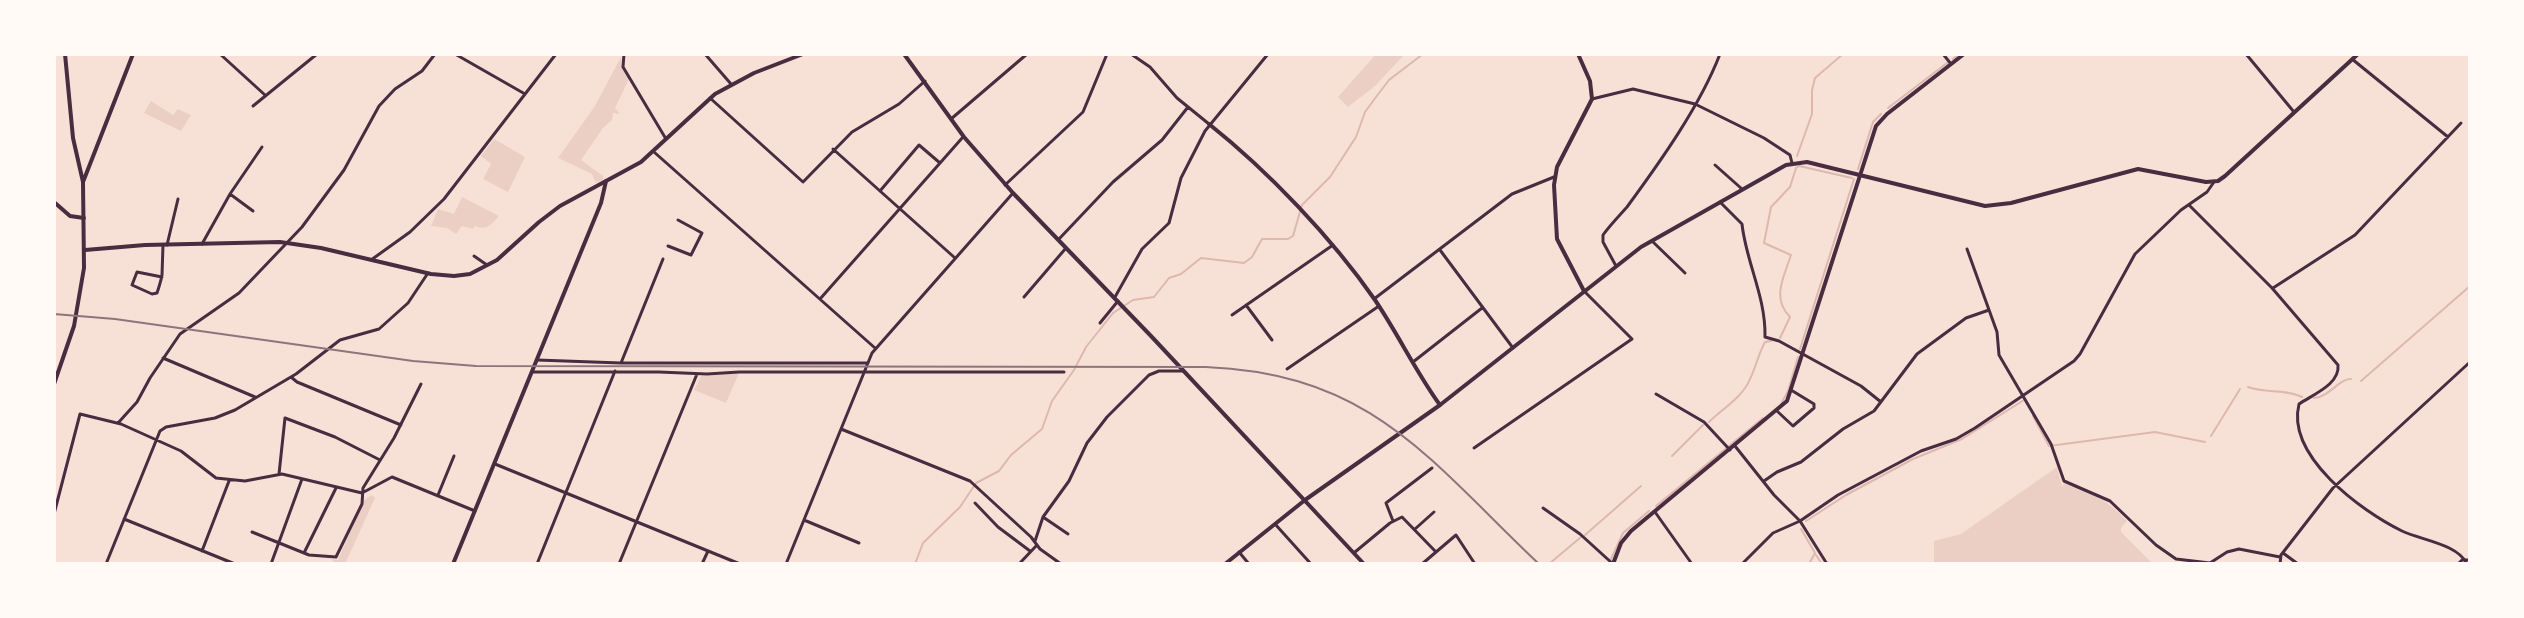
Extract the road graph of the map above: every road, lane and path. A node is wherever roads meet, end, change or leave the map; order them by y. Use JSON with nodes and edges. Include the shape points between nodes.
{"nodes":[{"id":1,"x":65,"y":54,"type":"edge"},
{"id":2,"x":133,"y":54,"type":"edge"},
{"id":3,"x":220,"y":54,"type":"edge"},
{"id":4,"x":231,"y":54,"type":"edge"},
{"id":5,"x":317,"y":54,"type":"edge"},
{"id":6,"x":435,"y":54,"type":"edge"},
{"id":7,"x":455,"y":54,"type":"edge"},
{"id":8,"x":556,"y":54,"type":"edge"},
{"id":9,"x":624,"y":54,"type":"edge"},
{"id":10,"x":705,"y":54,"type":"edge"},
{"id":11,"x":803,"y":54,"type":"edge"},
{"id":12,"x":904,"y":54,"type":"edge"},
{"id":13,"x":1027,"y":54,"type":"edge"},
{"id":14,"x":1107,"y":54,"type":"edge"},
{"id":15,"x":1131,"y":54,"type":"edge"},
{"id":16,"x":1268,"y":54,"type":"edge"},
{"id":17,"x":1578,"y":54,"type":"edge"},
{"id":18,"x":1720,"y":54,"type":"edge"},
{"id":19,"x":1943,"y":54,"type":"edge"},
{"id":20,"x":1964,"y":54,"type":"edge"},
{"id":21,"x":2246,"y":54,"type":"edge"},
{"id":22,"x":2358,"y":54,"type":"edge"},
{"id":23,"x":227,"y":59,"type":"junction"},
{"id":24,"x":2352,"y":59,"type":"junction"},
{"id":25,"x":1951,"y":64,"type":"junction"},
{"id":26,"x":925,"y":81,"type":"junction"},
{"id":27,"x":731,"y":84,"type":"junction"},
{"id":28,"x":525,"y":94,"type":"junction"},
{"id":29,"x":265,"y":95,"type":"junction"},
{"id":30,"x":710,"y":98,"type":"junction"},
{"id":31,"x":1592,"y":99,"type":"junction"},
{"id":32,"x":1695,"y":104,"type":"junction"},
{"id":33,"x":253,"y":106,"type":"dead end"},
{"id":34,"x":1188,"y":107,"type":"junction"},
{"id":35,"x":2294,"y":112,"type":"junction"},
{"id":36,"x":951,"y":119,"type":"junction"},
{"id":37,"x":2461,"y":123,"type":"dead end"},
{"id":38,"x":1209,"y":124,"type":"junction"},
{"id":39,"x":964,"y":137,"type":"junction"},
{"id":40,"x":2448,"y":137,"type":"junction"},
{"id":41,"x":666,"y":139,"type":"junction"},
{"id":42,"x":262,"y":147,"type":"dead end"},
{"id":43,"x":833,"y":149,"type":"junction"},
{"id":44,"x":654,"y":152,"type":"junction"},
{"id":45,"x":940,"y":163,"type":"junction"},
{"id":46,"x":1792,"y":163,"type":"junction"},
{"id":47,"x":1715,"y":165,"type":"dead end"},
{"id":48,"x":1860,"y":175,"type":"junction"},
{"id":49,"x":1554,"y":177,"type":"junction"},
{"id":50,"x":606,"y":181,"type":"junction"},
{"id":51,"x":83,"y":182,"type":"junction"},
{"id":52,"x":2214,"y":182,"type":"junction"},
{"id":53,"x":1005,"y":185,"type":"junction"},
{"id":54,"x":1742,"y":190,"type":"junction"},
{"id":55,"x":880,"y":191,"type":"junction"},
{"id":56,"x":1013,"y":193,"type":"junction"},
{"id":57,"x":230,"y":194,"type":"junction"},
{"id":58,"x":178,"y":199,"type":"dead end"},
{"id":59,"x":54,"y":202,"type":"edge"},
{"id":60,"x":1720,"y":202,"type":"junction"},
{"id":61,"x":2189,"y":205,"type":"junction"},
{"id":62,"x":900,"y":209,"type":"junction"},
{"id":63,"x":253,"y":211,"type":"dead end"},
{"id":64,"x":84,"y":218,"type":"junction"},
{"id":65,"x":678,"y":220,"type":"dead end"},
{"id":66,"x":1058,"y":240,"type":"junction"},
{"id":67,"x":1652,"y":241,"type":"junction"},
{"id":68,"x":286,"y":242,"type":"junction"},
{"id":69,"x":202,"y":244,"type":"junction"},
{"id":70,"x":165,"y":245,"type":"junction"},
{"id":71,"x":1333,"y":245,"type":"junction"},
{"id":72,"x":668,"y":246,"type":"dead end"},
{"id":73,"x":1066,"y":248,"type":"junction"},
{"id":74,"x":1967,"y":249,"type":"dead end"},
{"id":75,"x":85,"y":250,"type":"junction"},
{"id":76,"x":1440,"y":250,"type":"junction"},
{"id":77,"x":474,"y":256,"type":"dead end"},
{"id":78,"x":955,"y":258,"type":"junction"},
{"id":79,"x":663,"y":259,"type":"dead end"},
{"id":80,"x":371,"y":260,"type":"junction"},
{"id":81,"x":488,"y":266,"type":"junction"},
{"id":82,"x":1616,"y":266,"type":"junction"},
{"id":83,"x":428,"y":273,"type":"junction"},
{"id":84,"x":1685,"y":273,"type":"dead end"},
{"id":85,"x":162,"y":277,"type":"junction"},
{"id":86,"x":2272,"y":288,"type":"junction"},
{"id":87,"x":1584,"y":291,"type":"junction"},
{"id":88,"x":1024,"y":297,"type":"dead end"},
{"id":89,"x":820,"y":299,"type":"junction"},
{"id":90,"x":1374,"y":299,"type":"junction"},
{"id":91,"x":1119,"y":302,"type":"junction"},
{"id":92,"x":1246,"y":305,"type":"junction"},
{"id":93,"x":1379,"y":306,"type":"junction"},
{"id":94,"x":1482,"y":308,"type":"junction"},
{"id":95,"x":1989,"y":310,"type":"junction"},
{"id":96,"x":1232,"y":315,"type":"dead end"},
{"id":97,"x":1100,"y":323,"type":"dead end"},
{"id":98,"x":1272,"y":340,"type":"dead end"},
{"id":99,"x":875,"y":348,"type":"junction"},
{"id":100,"x":1513,"y":348,"type":"junction"},
{"id":101,"x":1802,"y":354,"type":"junction"},
{"id":102,"x":55,"y":356,"type":"edge"},
{"id":103,"x":163,"y":358,"type":"junction"},
{"id":104,"x":62,"y":359,"type":"junction"},
{"id":105,"x":537,"y":360,"type":"junction"},
{"id":106,"x":1413,"y":362,"type":"junction"},
{"id":107,"x":2470,"y":362,"type":"edge"},
{"id":108,"x":621,"y":363,"type":"junction"},
{"id":109,"x":868,"y":363,"type":"junction"},
{"id":110,"x":1287,"y":369,"type":"dead end"},
{"id":111,"x":615,"y":371,"type":"junction"},
{"id":112,"x":1184,"y":371,"type":"junction"},
{"id":113,"x":533,"y":372,"type":"junction"},
{"id":114,"x":865,"y":372,"type":"junction"},
{"id":115,"x":1064,"y":372,"type":"dead end"},
{"id":116,"x":697,"y":374,"type":"junction"},
{"id":117,"x":291,"y":377,"type":"junction"},
{"id":118,"x":54,"y":384,"type":"edge"},
{"id":119,"x":421,"y":384,"type":"dead end"},
{"id":120,"x":1791,"y":390,"type":"junction"},
{"id":121,"x":1656,"y":394,"type":"dead end"},
{"id":122,"x":2024,"y":394,"type":"junction"},
{"id":123,"x":256,"y":398,"type":"junction"},
{"id":124,"x":1882,"y":403,"type":"junction"},
{"id":125,"x":1440,"y":405,"type":"junction"},
{"id":126,"x":1777,"y":411,"type":"junction"},
{"id":127,"x":118,"y":423,"type":"junction"},
{"id":128,"x":401,"y":425,"type":"junction"},
{"id":129,"x":841,"y":429,"type":"junction"},
{"id":130,"x":155,"y":440,"type":"junction"},
{"id":131,"x":1474,"y":448,"type":"dead end"},
{"id":132,"x":1732,"y":448,"type":"junction"},
{"id":133,"x":454,"y":456,"type":"dead end"},
{"id":134,"x":380,"y":460,"type":"junction"},
{"id":135,"x":495,"y":464,"type":"junction"},
{"id":136,"x":1432,"y":468,"type":"dead end"},
{"id":137,"x":279,"y":474,"type":"junction"},
{"id":138,"x":302,"y":479,"type":"junction"},
{"id":139,"x":229,"y":481,"type":"junction"},
{"id":140,"x":1764,"y":481,"type":"junction"},
{"id":141,"x":2336,"y":486,"type":"junction"},
{"id":142,"x":336,"y":487,"type":"junction"},
{"id":143,"x":362,"y":493,"type":"junction"},
{"id":144,"x":567,"y":493,"type":"junction"},
{"id":145,"x":438,"y":495,"type":"junction"},
{"id":146,"x":1305,"y":500,"type":"junction"},
{"id":147,"x":975,"y":503,"type":"dead end"},
{"id":148,"x":1543,"y":508,"type":"dead end"},
{"id":149,"x":475,"y":511,"type":"junction"},
{"id":150,"x":1655,"y":511,"type":"junction"},
{"id":151,"x":1434,"y":512,"type":"dead end"},
{"id":152,"x":54,"y":514,"type":"edge"},
{"id":153,"x":1043,"y":517,"type":"junction"},
{"id":154,"x":124,"y":519,"type":"junction"},
{"id":155,"x":804,"y":520,"type":"junction"},
{"id":156,"x":1393,"y":521,"type":"junction"},
{"id":157,"x":1800,"y":521,"type":"junction"},
{"id":158,"x":637,"y":522,"type":"junction"},
{"id":159,"x":1275,"y":524,"type":"junction"},
{"id":160,"x":1415,"y":529,"type":"junction"},
{"id":161,"x":252,"y":532,"type":"dead end"},
{"id":162,"x":1068,"y":534,"type":"dead end"},
{"id":163,"x":279,"y":543,"type":"junction"},
{"id":164,"x":859,"y":543,"type":"dead end"},
{"id":165,"x":1036,"y":543,"type":"junction"},
{"id":166,"x":202,"y":551,"type":"junction"},
{"id":167,"x":708,"y":551,"type":"junction"},
{"id":168,"x":1030,"y":551,"type":"junction"},
{"id":169,"x":1239,"y":552,"type":"junction"},
{"id":170,"x":1436,"y":552,"type":"junction"},
{"id":171,"x":304,"y":553,"type":"junction"},
{"id":172,"x":1353,"y":553,"type":"junction"},
{"id":173,"x":2283,"y":553,"type":"junction"},
{"id":174,"x":2280,"y":557,"type":"junction"},
{"id":175,"x":2467,"y":561,"type":"edge"},
{"id":176,"x":106,"y":564,"type":"edge"},
{"id":177,"x":235,"y":564,"type":"edge"},
{"id":178,"x":271,"y":564,"type":"edge"},
{"id":179,"x":453,"y":564,"type":"edge"},
{"id":180,"x":537,"y":564,"type":"edge"},
{"id":181,"x":619,"y":564,"type":"edge"},
{"id":182,"x":702,"y":564,"type":"edge"},
{"id":183,"x":740,"y":564,"type":"edge"},
{"id":184,"x":786,"y":564,"type":"edge"},
{"id":185,"x":1019,"y":564,"type":"edge"},
{"id":186,"x":1061,"y":564,"type":"edge"},
{"id":187,"x":1225,"y":564,"type":"edge"},
{"id":188,"x":1249,"y":564,"type":"edge"},
{"id":189,"x":1311,"y":564,"type":"edge"},
{"id":190,"x":1364,"y":564,"type":"edge"},
{"id":191,"x":1422,"y":564,"type":"edge"},
{"id":192,"x":1475,"y":564,"type":"edge"},
{"id":193,"x":1613,"y":564,"type":"edge"},
{"id":194,"x":1692,"y":564,"type":"edge"},
{"id":195,"x":1742,"y":564,"type":"edge"},
{"id":196,"x":1827,"y":564,"type":"edge"},
{"id":197,"x":2280,"y":564,"type":"edge"},
{"id":198,"x":2298,"y":564,"type":"edge"},
{"id":199,"x":2458,"y":564,"type":"edge"}],
"edges":[{"from":1,"to":51,"type":"main road"},
{"from":2,"to":51,"type":"main road"},
{"from":3,"to":23,"type":"street"},
{"from":4,"to":23,"type":"street"},
{"from":5,"to":29,"type":"street"},
{"from":6,"to":68,"type":"street","via":[[379,106],[344,170]]},
{"from":7,"to":28,"type":"street"},
{"from":8,"to":28,"type":"street"},
{"from":9,"to":41,"type":"street","via":[[623,67]]},
{"from":10,"to":27,"type":"street"},
{"from":11,"to":27,"type":"main road"},
{"from":12,"to":26,"type":"main road"},
{"from":13,"to":36,"type":"street"},
{"from":14,"to":53,"type":"street","via":[[1083,112]]},
{"from":15,"to":34,"type":"street"},
{"from":16,"to":38,"type":"street"},
{"from":17,"to":31,"type":"main road"},
{"from":18,"to":32,"type":"street"},
{"from":19,"to":25,"type":"street"},
{"from":20,"to":25,"type":"main road"},
{"from":21,"to":35,"type":"street"},
{"from":22,"to":24,"type":"main road"},
{"from":23,"to":29,"type":"street"},
{"from":24,"to":35,"type":"main road"},
{"from":24,"to":40,"type":"street"},
{"from":25,"to":48,"type":"main road","via":[[1878,122]]},
{"from":26,"to":36,"type":"main road"},
{"from":26,"to":43,"type":"street"},
{"from":27,"to":30,"type":"main road"},
{"from":28,"to":80,"type":"street","via":[[441,202]]},
{"from":29,"to":33,"type":"street"},
{"from":30,"to":41,"type":"main road"},
{"from":30,"to":43,"type":"street","via":[[803,182]]},
{"from":31,"to":32,"type":"street","via":[[1633,89]]},
{"from":31,"to":49,"type":"main road"},
{"from":32,"to":46,"type":"street","via":[[1764,138],[1790,155]]},
{"from":32,"to":82,"type":"street","via":[[1603,235]]},
{"from":34,"to":38,"type":"street"},
{"from":34,"to":66,"type":"street","via":[[1162,140]]},
{"from":35,"to":52,"type":"main road"},
{"from":36,"to":39,"type":"main road"},
{"from":37,"to":40,"type":"street"},
{"from":38,"to":71,"type":"main road"},
{"from":38,"to":91,"type":"street","via":[[1181,178],[1169,223],[1142,249]]},
{"from":39,"to":45,"type":"street"},
{"from":39,"to":53,"type":"main road"},
{"from":40,"to":86,"type":"street","via":[[2355,235]]},
{"from":41,"to":44,"type":"main road"},
{"from":42,"to":57,"type":"street"},
{"from":43,"to":55,"type":"street"},
{"from":44,"to":50,"type":"main road"},
{"from":44,"to":89,"type":"street"},
{"from":45,"to":55,"type":"street","via":[[919,145]]},
{"from":45,"to":62,"type":"street"},
{"from":46,"to":48,"type":"main road"},
{"from":46,"to":54,"type":"main road"},
{"from":47,"to":54,"type":"street"},
{"from":48,"to":52,"type":"main road","via":[[1990,206],[2138,169]]},
{"from":48,"to":101,"type":"main road"},
{"from":49,"to":76,"type":"street","via":[[1512,194]]},
{"from":49,"to":87,"type":"main road","via":[[1557,239]]},
{"from":50,"to":81,"type":"main road","via":[[560,206]]},
{"from":50,"to":105,"type":"main road"},
{"from":51,"to":64,"type":"main road"},
{"from":52,"to":61,"type":"street"},
{"from":53,"to":56,"type":"main road"},
{"from":54,"to":60,"type":"main road"},
{"from":55,"to":62,"type":"street"},
{"from":56,"to":66,"type":"main road"},
{"from":56,"to":78,"type":"street"},
{"from":57,"to":63,"type":"street"},
{"from":57,"to":69,"type":"street"},
{"from":58,"to":70,"type":"street"},
{"from":59,"to":64,"type":"main road","via":[[70,216]]},
{"from":60,"to":67,"type":"main road"},
{"from":60,"to":101,"type":"street","via":[[1742,224],[1765,312],[1765,337]]},
{"from":61,"to":86,"type":"street"},
{"from":61,"to":122,"type":"street","via":[[2135,254],[2078,357]]},
{"from":62,"to":78,"type":"street"},
{"from":62,"to":89,"type":"street"},
{"from":64,"to":75,"type":"main road"},
{"from":65,"to":72,"type":"street","via":[[702,233],[691,255]]},
{"from":66,"to":73,"type":"main road"},
{"from":67,"to":82,"type":"main road"},
{"from":67,"to":84,"type":"street"},
{"from":68,"to":69,"type":"main road"},
{"from":68,"to":80,"type":"main road"},
{"from":68,"to":103,"type":"street","via":[[237,294],[180,334]]},
{"from":69,"to":70,"type":"main road"},
{"from":70,"to":75,"type":"main road"},
{"from":70,"to":85,"type":"street"},
{"from":71,"to":90,"type":"main road"},
{"from":71,"to":92,"type":"street"},
{"from":73,"to":88,"type":"street"},
{"from":73,"to":91,"type":"main road"},
{"from":74,"to":95,"type":"street"},
{"from":75,"to":104,"type":"main road","via":[[74,326]]},
{"from":76,"to":90,"type":"street"},
{"from":76,"to":94,"type":"street"},
{"from":77,"to":81,"type":"street"},
{"from":78,"to":99,"type":"street"},
{"from":79,"to":108,"type":"street"},
{"from":80,"to":83,"type":"main road"},
{"from":81,"to":83,"type":"main road","via":[[460,276]]},
{"from":82,"to":87,"type":"main road"},
{"from":83,"to":117,"type":"street","via":[[386,324],[345,338]]},
{"from":85,"to":85,"type":"street","via":[[156,294],[132,285],[138,272]]},
{"from":86,"to":141,"type":"street","via":[[2340,368],[2329,385],[2300,402],[2298,413],[2303,446]]},
{"from":87,"to":100,"type":"main road"},
{"from":87,"to":131,"type":"street","via":[[1632,339]]},
{"from":89,"to":99,"type":"street"},
{"from":90,"to":93,"type":"main road"},
{"from":91,"to":97,"type":"street"},
{"from":91,"to":112,"type":"main road"},
{"from":92,"to":96,"type":"street"},
{"from":92,"to":98,"type":"street"},
{"from":93,"to":106,"type":"main road"},
{"from":93,"to":110,"type":"street"},
{"from":94,"to":100,"type":"street"},
{"from":94,"to":106,"type":"street"},
{"from":95,"to":122,"type":"street","via":[[1999,355]]},
{"from":95,"to":124,"type":"street","via":[[1966,318],[1917,354]]},
{"from":99,"to":109,"type":"street"},
{"from":100,"to":125,"type":"main road"},
{"from":101,"to":120,"type":"main road"},
{"from":101,"to":124,"type":"street"},
{"from":102,"to":104,"type":"main road"},
{"from":103,"to":123,"type":"street"},
{"from":103,"to":127,"type":"street"},
{"from":104,"to":118,"type":"main road"},
{"from":105,"to":108,"type":"street"},
{"from":105,"to":113,"type":"main road"},
{"from":106,"to":125,"type":"main road"},
{"from":107,"to":141,"type":"street"},
{"from":108,"to":109,"type":"street"},
{"from":109,"to":114,"type":"street"},
{"from":111,"to":113,"type":"street"},
{"from":111,"to":116,"type":"street"},
{"from":111,"to":144,"type":"street"},
{"from":112,"to":146,"type":"main road"},
{"from":112,"to":153,"type":"street","via":[[1149,375],[1107,417]]},
{"from":113,"to":135,"type":"main road"},
{"from":114,"to":115,"type":"street"},
{"from":114,"to":116,"type":"street"},
{"from":114,"to":129,"type":"street"},
{"from":116,"to":158,"type":"street"},
{"from":117,"to":123,"type":"street"},
{"from":117,"to":128,"type":"street"},
{"from":119,"to":128,"type":"street"},
{"from":120,"to":126,"type":"main road"},
{"from":120,"to":126,"type":"street","via":[[1814,408],[1793,426]]},
{"from":121,"to":132,"type":"street","via":[[1704,422]]},
{"from":122,"to":157,"type":"street","via":[[1956,439],[1866,480]]},
{"from":122,"to":174,"type":"street","via":[[2064,481],[2110,501],[2176,559],[2210,563],[2239,549]]},
{"from":123,"to":130,"type":"street","via":[[215,418],[166,427]]},
{"from":124,"to":140,"type":"street","via":[[1801,462]]},
{"from":125,"to":146,"type":"main road"},
{"from":126,"to":132,"type":"main road"},
{"from":127,"to":130,"type":"street"},
{"from":127,"to":152,"type":"street","via":[[80,414]]},
{"from":128,"to":134,"type":"street"},
{"from":129,"to":155,"type":"street"},
{"from":129,"to":165,"type":"street","via":[[971,482]]},
{"from":130,"to":139,"type":"street","via":[[187,455],[209,475]]},
{"from":130,"to":154,"type":"street"},
{"from":132,"to":140,"type":"street"},
{"from":132,"to":150,"type":"main road"},
{"from":133,"to":145,"type":"street"},
{"from":134,"to":137,"type":"street","via":[[285,418]]},
{"from":134,"to":143,"type":"street"},
{"from":135,"to":144,"type":"street"},
{"from":135,"to":149,"type":"main road"},
{"from":136,"to":156,"type":"street","via":[[1386,503]]},
{"from":137,"to":138,"type":"street"},
{"from":137,"to":139,"type":"street"},
{"from":138,"to":142,"type":"street"},
{"from":138,"to":163,"type":"street"},
{"from":139,"to":166,"type":"street"},
{"from":140,"to":157,"type":"street"},
{"from":141,"to":173,"type":"street"},
{"from":141,"to":175,"type":"street","via":[[2399,530]]},
{"from":142,"to":143,"type":"street"},
{"from":142,"to":171,"type":"street"},
{"from":143,"to":145,"type":"street","via":[[392,477]]},
{"from":143,"to":171,"type":"street","via":[[362,504],[337,556]]},
{"from":144,"to":158,"type":"street"},
{"from":144,"to":180,"type":"street"},
{"from":145,"to":149,"type":"street"},
{"from":146,"to":159,"type":"main road"},
{"from":146,"to":172,"type":"main road"},
{"from":147,"to":168,"type":"street"},
{"from":148,"to":193,"type":"street"},
{"from":149,"to":179,"type":"main road"},
{"from":150,"to":193,"type":"main road","via":[[1628,534]]},
{"from":150,"to":194,"type":"street"},
{"from":151,"to":160,"type":"street"},
{"from":153,"to":162,"type":"street"},
{"from":153,"to":165,"type":"street"},
{"from":154,"to":166,"type":"street"},
{"from":154,"to":176,"type":"street"},
{"from":155,"to":164,"type":"street"},
{"from":155,"to":184,"type":"street"},
{"from":156,"to":160,"type":"street","via":[[1403,517]]},
{"from":156,"to":172,"type":"street"},
{"from":157,"to":195,"type":"street","via":[[1769,536]]},
{"from":157,"to":196,"type":"street"},
{"from":158,"to":167,"type":"street"},
{"from":158,"to":181,"type":"street"},
{"from":159,"to":169,"type":"main road"},
{"from":159,"to":189,"type":"street"},
{"from":160,"to":170,"type":"street"},
{"from":161,"to":163,"type":"street"},
{"from":163,"to":171,"type":"street"},
{"from":163,"to":178,"type":"street"},
{"from":165,"to":168,"type":"street"},
{"from":165,"to":186,"type":"street"},
{"from":166,"to":177,"type":"street"},
{"from":167,"to":182,"type":"street"},
{"from":167,"to":183,"type":"street"},
{"from":168,"to":185,"type":"street"},
{"from":169,"to":187,"type":"main road"},
{"from":169,"to":188,"type":"street"},
{"from":170,"to":191,"type":"street"},
{"from":170,"to":192,"type":"street","via":[[1456,535]]},
{"from":172,"to":190,"type":"main road"},
{"from":173,"to":174,"type":"street"},
{"from":173,"to":198,"type":"street"},
{"from":174,"to":197,"type":"street"},
{"from":175,"to":199,"type":"street"}]}
